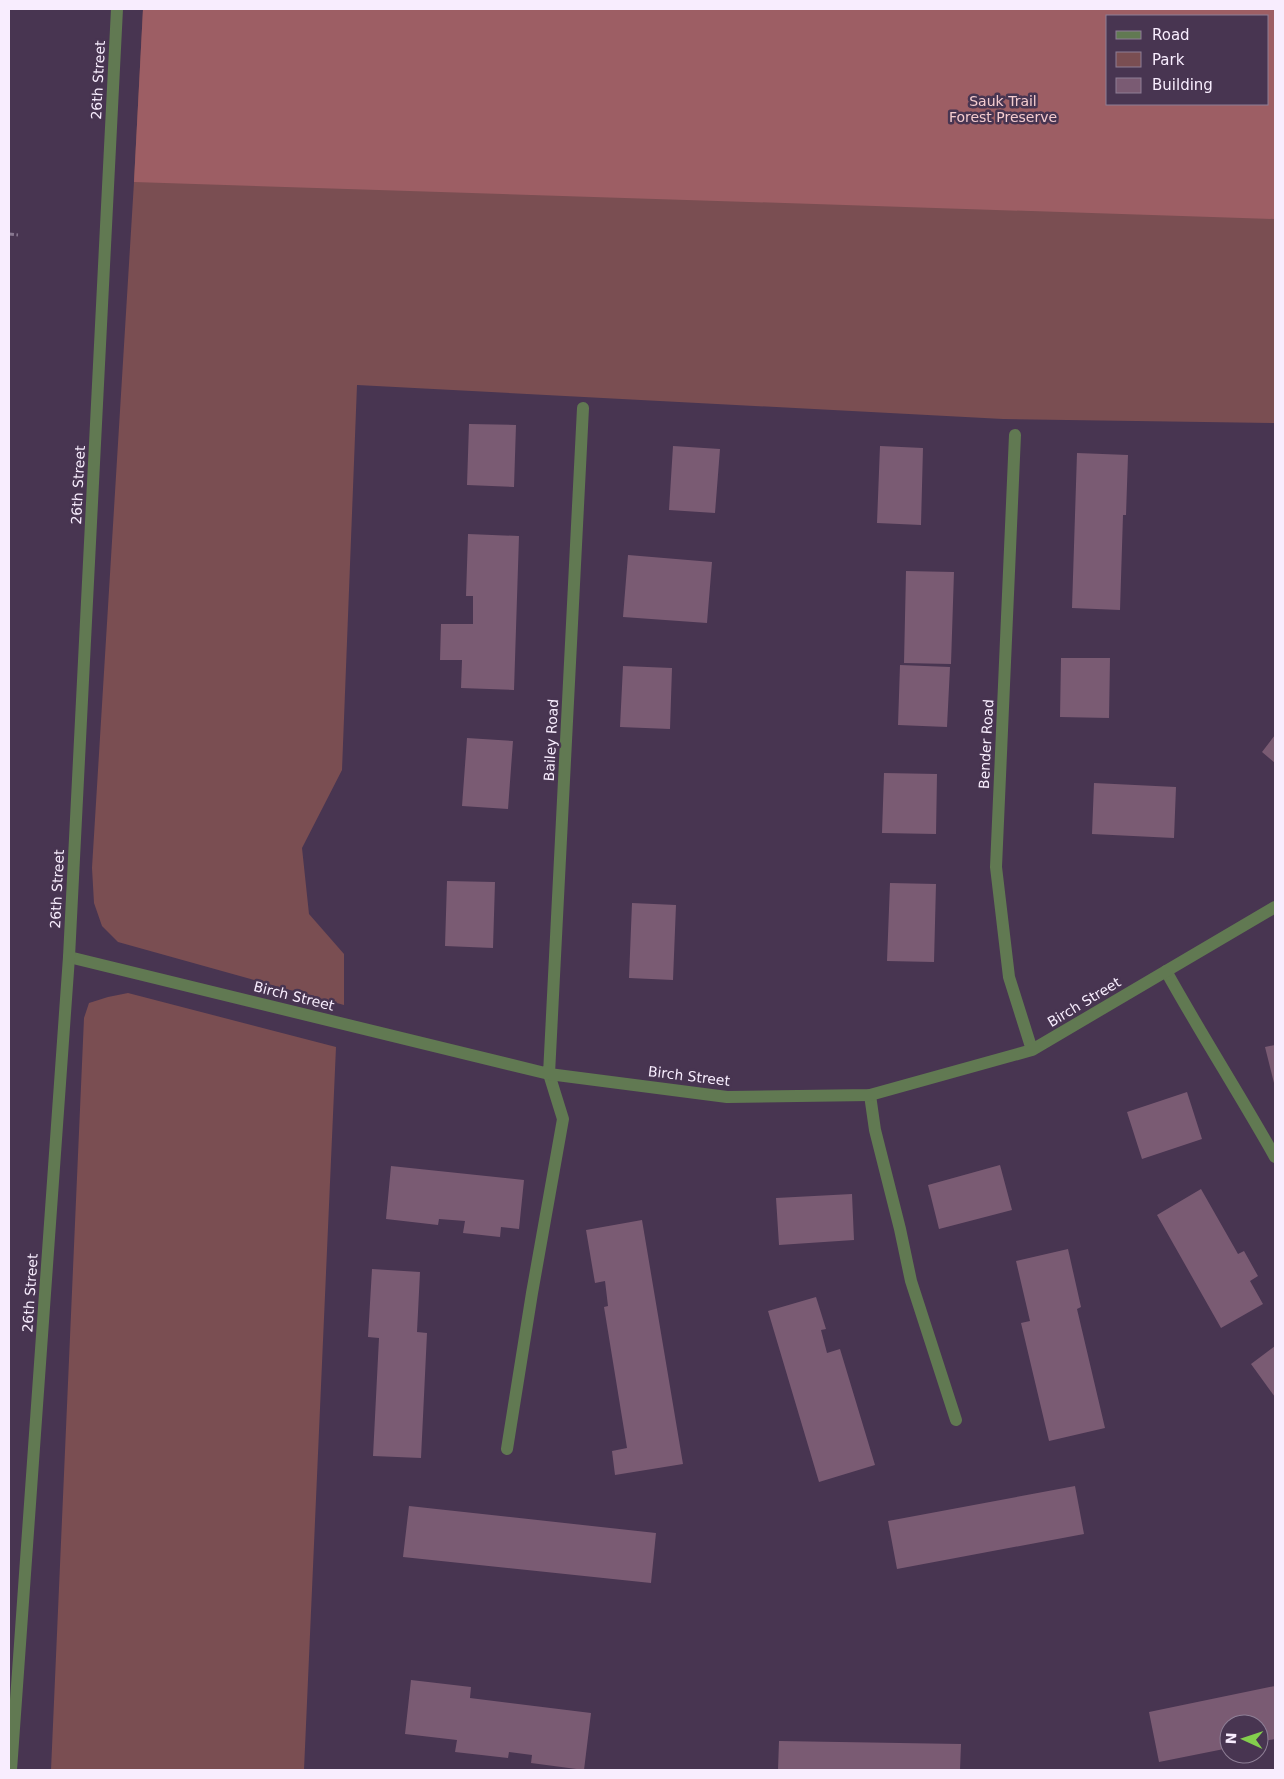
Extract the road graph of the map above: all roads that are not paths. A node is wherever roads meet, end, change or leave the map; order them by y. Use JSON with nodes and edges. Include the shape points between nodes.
{"nodes":[{"id":1,"x":117,"y":9,"type":"edge"},
{"id":2,"x":583,"y":408,"type":"dead end"},
{"id":3,"x":1015,"y":435,"type":"dead end"},
{"id":4,"x":1275,"y":907,"type":"edge"},
{"id":5,"x":69,"y":957,"type":"junction"},
{"id":6,"x":1166,"y":971,"type":"junction"},
{"id":7,"x":1032,"y":1050,"type":"junction"},
{"id":8,"x":549,"y":1074,"type":"junction"},
{"id":9,"x":870,"y":1095,"type":"junction"},
{"id":10,"x":1275,"y":1157,"type":"edge"},
{"id":11,"x":956,"y":1420,"type":"dead end"},
{"id":12,"x":507,"y":1449,"type":"dead end"},
{"id":13,"x":12,"y":1770,"type":"edge"}],
"edges":[{"from":1,"to":5,"type":"street","name":"26th Street"},
{"from":2,"to":8,"type":"street","name":"Bailey Road"},
{"from":3,"to":7,"type":"street","name":"Bender Road","via":[[996,866],[1008,977]]},
{"from":4,"to":6,"type":"street","name":"Birch Street"},
{"from":5,"to":8,"type":"street","name":"Birch Street"},
{"from":5,"to":13,"type":"street","name":"26th Street"},
{"from":6,"to":7,"type":"street","name":"Birch Street"},
{"from":6,"to":10,"type":"street"},
{"from":7,"to":9,"type":"street","name":"Birch Street"},
{"from":8,"to":9,"type":"street","name":"Birch Street","via":[[727,1097]]},
{"from":8,"to":12,"type":"street","via":[[564,1118]]},
{"from":9,"to":11,"type":"street","via":[[875,1130],[911,1281]]}]}
